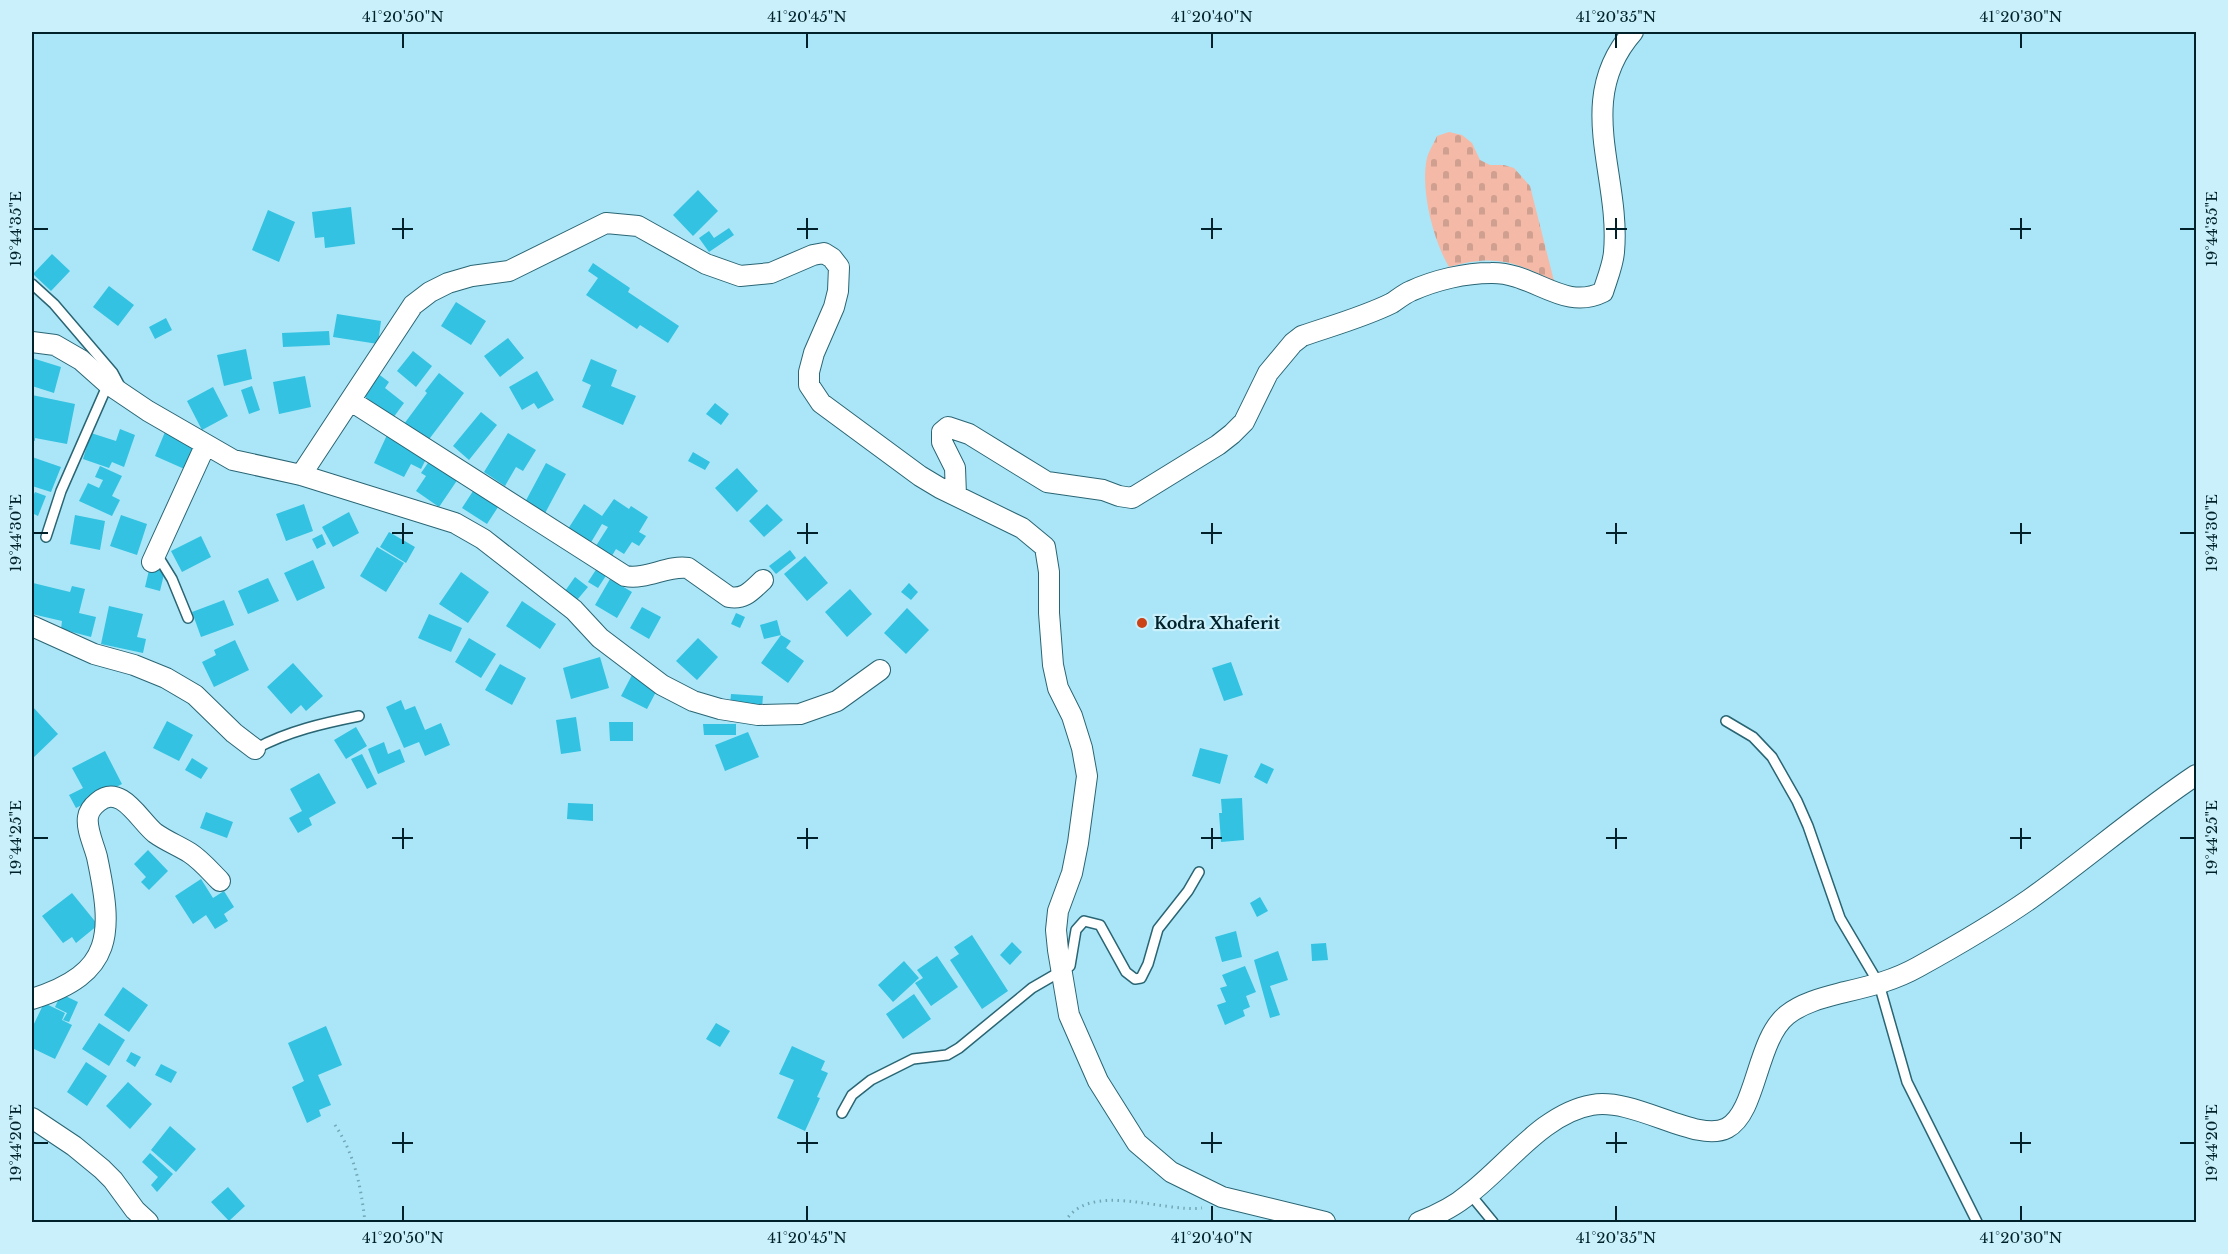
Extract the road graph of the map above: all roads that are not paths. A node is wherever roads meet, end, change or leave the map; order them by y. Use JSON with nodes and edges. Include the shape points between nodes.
{"nodes":[{"id":1,"x":1633,"y":32,"type":"edge"},
{"id":2,"x":32,"y":284,"type":"edge"},
{"id":3,"x":32,"y":342,"type":"edge"},
{"id":4,"x":108,"y":384,"type":"junction"},
{"id":5,"x":126,"y":396,"type":"junction"},
{"id":6,"x":351,"y":401,"type":"junction"},
{"id":7,"x":205,"y":446,"type":"junction"},
{"id":8,"x":300,"y":475,"type":"junction"},
{"id":9,"x":956,"y":495,"type":"junction"},
{"id":10,"x":46,"y":537,"type":"dead end"},
{"id":11,"x":154,"y":557,"type":"joint"},
{"id":12,"x":763,"y":580,"type":"dead end"},
{"id":13,"x":188,"y":618,"type":"dead end"},
{"id":14,"x":32,"y":626,"type":"edge"},
{"id":15,"x":880,"y":670,"type":"dead end"},
{"id":16,"x":359,"y":716,"type":"dead end"},
{"id":17,"x":1726,"y":721,"type":"dead end"},
{"id":18,"x":255,"y":749,"type":"joint"},
{"id":19,"x":2196,"y":775,"type":"edge"},
{"id":20,"x":1199,"y":872,"type":"dead end"},
{"id":21,"x":220,"y":882,"type":"dead end"},
{"id":22,"x":1061,"y":969,"type":"junction"},
{"id":23,"x":1879,"y":984,"type":"junction"},
{"id":24,"x":32,"y":999,"type":"edge"},
{"id":25,"x":842,"y":1113,"type":"dead end"},
{"id":26,"x":32,"y":1118,"type":"edge"},
{"id":27,"x":1470,"y":1194,"type":"junction"},
{"id":28,"x":148,"y":1222,"type":"edge"},
{"id":29,"x":1325,"y":1222,"type":"edge"},
{"id":30,"x":1419,"y":1222,"type":"edge"},
{"id":31,"x":1493,"y":1222,"type":"edge"},
{"id":32,"x":1977,"y":1222,"type":"edge"}],
"edges":[{"from":1,"to":9,"type":"street","via":[[1610,66],[1604,91],[1604,141],[1615,228],[1614,254],[1603,292],[1575,299],[1517,275],[1466,274],[1411,291],[1392,303],[1302,336],[1268,373],[1244,422],[1232,434],[1132,498],[1047,482],[969,434],[948,427],[942,432],[942,442],[955,468]]},
{"from":2,"to":5,"type":"lane","via":[[113,373]]},
{"from":3,"to":4,"type":"street","via":[[55,345],[81,360]]},
{"from":4,"to":5,"type":"street"},
{"from":4,"to":10,"type":"lane","via":[[69,471]]},
{"from":5,"to":7,"type":"street"},
{"from":6,"to":8,"type":"street"},
{"from":6,"to":9,"type":"street","via":[[402,319],[430,292],[472,276],[509,271],[606,223],[638,226],[706,264],[740,276],[771,273],[824,253],[839,267],[838,291],[812,362],[809,385],[830,412],[920,476]]},
{"from":6,"to":12,"type":"street","via":[[626,576],[635,578],[688,568],[729,597],[737,598],[747,595]]},
{"from":7,"to":8,"type":"street","via":[[233,460]]},
{"from":7,"to":11,"type":"street"},
{"from":8,"to":15,"type":"street","via":[[455,523],[483,539],[574,610],[600,638],[662,685],[693,701],[720,710],[758,715],[800,714],[837,701]]},
{"from":9,"to":22,"type":"street","via":[[1022,528],[1045,548],[1049,561],[1053,665],[1082,748],[1087,776],[1072,873],[1058,911]]},
{"from":11,"to":13,"type":"lane","via":[[172,579]]},
{"from":14,"to":18,"type":"street","via":[[94,654],[166,678],[195,694]]},
{"from":16,"to":18,"type":"lane","via":[[275,738]]},
{"from":17,"to":23,"type":"lane","via":[[1753,737],[1785,778],[1808,826],[1840,918]]},
{"from":19,"to":23,"type":"street","via":[[2001,918],[1916,968]]},
{"from":20,"to":22,"type":"lane","via":[[1158,929],[1141,978],[1135,979],[1126,972],[1100,925],[1084,921],[1076,930],[1070,966]]},
{"from":21,"to":24,"type":"street","via":[[191,854],[154,832],[126,801],[112,796],[101,799],[88,818],[102,880],[106,933],[102,949],[80,977]]},
{"from":22,"to":25,"type":"lane","via":[[959,1048],[947,1055],[913,1059],[871,1080],[852,1095]]},
{"from":22,"to":29,"type":"street","via":[[1069,1015],[1084,1050],[1098,1081],[1137,1143],[1171,1172],[1222,1197]]},
{"from":23,"to":27,"type":"street","via":[[1815,1001],[1786,1015],[1765,1048],[1744,1107],[1731,1126],[1711,1132],[1690,1128],[1617,1104],[1573,1109],[1551,1122]]},
{"from":23,"to":32,"type":"lane","via":[[1907,1082]]},
{"from":26,"to":28,"type":"street","via":[[102,1169]]},
{"from":27,"to":30,"type":"street"},
{"from":27,"to":31,"type":"lane"}]}
